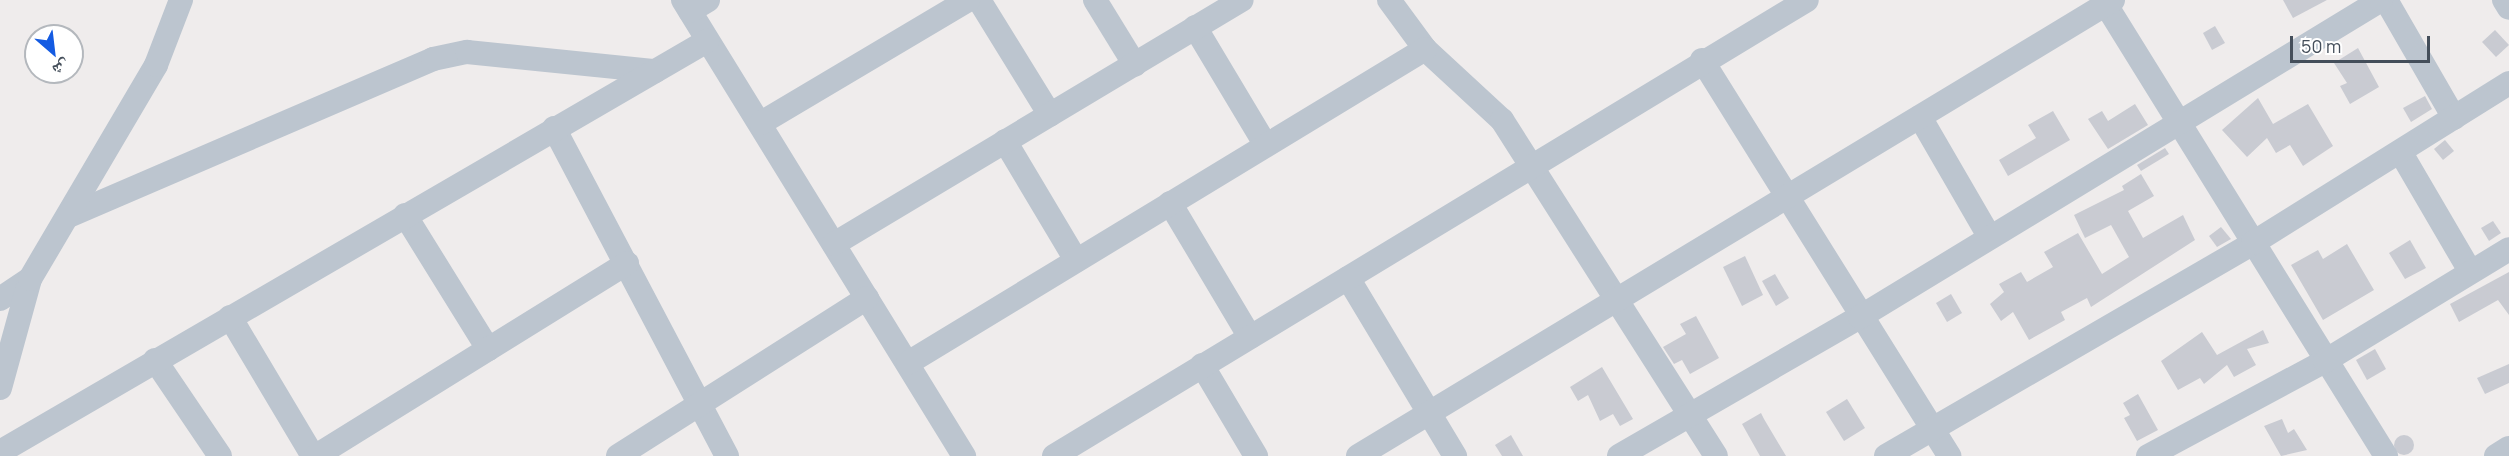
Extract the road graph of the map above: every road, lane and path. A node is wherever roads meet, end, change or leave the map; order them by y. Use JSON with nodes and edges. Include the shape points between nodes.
{"nodes":[{"id":1,"x":181,"y":0,"type":"edge"},
{"id":2,"x":969,"y":0,"type":"edge"},
{"id":3,"x":978,"y":0,"type":"edge"},
{"id":4,"x":1095,"y":0,"type":"edge"},
{"id":5,"x":1241,"y":0,"type":"edge"},
{"id":6,"x":1389,"y":0,"type":"edge"},
{"id":7,"x":1807,"y":0,"type":"edge"},
{"id":8,"x":2381,"y":0,"type":"edge"},
{"id":9,"x":2386,"y":0,"type":"edge"},
{"id":10,"x":2504,"y":0,"type":"edge"},
{"id":11,"x":2107,"y":2,"type":"edge"},
{"id":12,"x":694,"y":4,"type":"edge"},
{"id":13,"x":2509,"y":8,"type":"edge"},
{"id":14,"x":1196,"y":27,"type":"junction"},
{"id":15,"x":707,"y":41,"type":"junction"},
{"id":16,"x":1425,"y":49,"type":"junction"},
{"id":17,"x":1702,"y":60,"type":"junction"},
{"id":18,"x":1135,"y":65,"type":"junction"},
{"id":19,"x":655,"y":71,"type":"junction"},
{"id":20,"x":2509,"y":83,"type":"edge"},
{"id":21,"x":1050,"y":115,"type":"junction"},
{"id":22,"x":1920,"y":117,"type":"junction"},
{"id":23,"x":2454,"y":118,"type":"junction"},
{"id":24,"x":761,"y":123,"type":"junction"},
{"id":25,"x":2178,"y":124,"type":"junction"},
{"id":26,"x":554,"y":128,"type":"junction"},
{"id":27,"x":1005,"y":141,"type":"junction"},
{"id":28,"x":1265,"y":144,"type":"junction"},
{"id":29,"x":2401,"y":153,"type":"junction"},
{"id":30,"x":1533,"y":166,"type":"junction"},
{"id":31,"x":1788,"y":197,"type":"junction"},
{"id":32,"x":1170,"y":203,"type":"junction"},
{"id":33,"x":71,"y":215,"type":"junction"},
{"id":34,"x":405,"y":215,"type":"junction"},
{"id":35,"x":1989,"y":236,"type":"junction"},
{"id":36,"x":2253,"y":243,"type":"junction"},
{"id":37,"x":834,"y":244,"type":"junction"},
{"id":38,"x":2509,"y":249,"type":"edge"},
{"id":39,"x":1076,"y":260,"type":"junction"},
{"id":40,"x":627,"y":263,"type":"junction"},
{"id":41,"x":2470,"y":271,"type":"junction"},
{"id":42,"x":1348,"y":278,"type":"junction"},
{"id":43,"x":30,"y":279,"type":"junction"},
{"id":44,"x":867,"y":298,"type":"junction"},
{"id":45,"x":1616,"y":298,"type":"junction"},
{"id":46,"x":0,"y":299,"type":"edge"},
{"id":47,"x":230,"y":317,"type":"junction"},
{"id":48,"x":1860,"y":317,"type":"junction"},
{"id":49,"x":1250,"y":337,"type":"junction"},
{"id":50,"x":488,"y":349,"type":"junction"},
{"id":51,"x":155,"y":360,"type":"junction"},
{"id":52,"x":2325,"y":361,"type":"junction"},
{"id":53,"x":908,"y":363,"type":"junction"},
{"id":54,"x":1202,"y":365,"type":"junction"},
{"id":55,"x":0,"y":388,"type":"edge"},
{"id":56,"x":700,"y":402,"type":"junction"},
{"id":57,"x":1690,"y":413,"type":"junction"},
{"id":58,"x":1432,"y":415,"type":"junction"},
{"id":59,"x":1931,"y":430,"type":"junction"},
{"id":60,"x":2509,"y":448,"type":"edge"},
{"id":61,"x":0,"y":452,"type":"edge"},
{"id":62,"x":220,"y":456,"type":"edge"},
{"id":63,"x":315,"y":456,"type":"edge"},
{"id":64,"x":618,"y":456,"type":"edge"},
{"id":65,"x":727,"y":456,"type":"edge"},
{"id":66,"x":964,"y":456,"type":"edge"},
{"id":67,"x":1054,"y":456,"type":"edge"},
{"id":68,"x":1256,"y":456,"type":"edge"},
{"id":69,"x":1358,"y":456,"type":"edge"},
{"id":70,"x":1455,"y":456,"type":"edge"},
{"id":71,"x":1619,"y":456,"type":"edge"},
{"id":72,"x":1716,"y":456,"type":"edge"},
{"id":73,"x":1886,"y":456,"type":"edge"},
{"id":74,"x":1949,"y":456,"type":"edge"},
{"id":75,"x":2148,"y":456,"type":"edge"},
{"id":76,"x":2386,"y":456,"type":"edge"},
{"id":77,"x":2496,"y":456,"type":"edge"}],
"edges":[{"from":1,"to":33,"type":"street","via":[[156,65]]},
{"from":2,"to":24,"type":"street"},
{"from":3,"to":21,"type":"street"},
{"from":4,"to":18,"type":"street"},
{"from":5,"to":14,"type":"street"},
{"from":6,"to":16,"type":"street"},
{"from":7,"to":17,"type":"street"},
{"from":8,"to":25,"type":"street"},
{"from":9,"to":23,"type":"street"},
{"from":10,"to":13,"type":"street"},
{"from":11,"to":22,"type":"street"},
{"from":11,"to":25,"type":"street"},
{"from":12,"to":15,"type":"street"},
{"from":14,"to":18,"type":"street"},
{"from":14,"to":28,"type":"street"},
{"from":15,"to":19,"type":"street"},
{"from":15,"to":24,"type":"street"},
{"from":16,"to":28,"type":"street"},
{"from":16,"to":30,"type":"street","via":[[1487,103]]},
{"from":17,"to":30,"type":"street"},
{"from":17,"to":31,"type":"street"},
{"from":18,"to":21,"type":"street"},
{"from":19,"to":26,"type":"street"},
{"from":19,"to":33,"type":"street","via":[[467,52],[433,59]]},
{"from":20,"to":23,"type":"street"},
{"from":21,"to":27,"type":"street"},
{"from":22,"to":31,"type":"street"},
{"from":22,"to":35,"type":"street"},
{"from":23,"to":29,"type":"street"},
{"from":24,"to":37,"type":"street"},
{"from":25,"to":35,"type":"street"},
{"from":25,"to":36,"type":"street"},
{"from":26,"to":34,"type":"street"},
{"from":26,"to":40,"type":"street"},
{"from":27,"to":37,"type":"street"},
{"from":27,"to":39,"type":"street"},
{"from":28,"to":32,"type":"street"},
{"from":29,"to":36,"type":"street"},
{"from":29,"to":41,"type":"street"},
{"from":30,"to":42,"type":"street"},
{"from":30,"to":45,"type":"street"},
{"from":31,"to":45,"type":"street"},
{"from":31,"to":48,"type":"street"},
{"from":32,"to":39,"type":"street"},
{"from":32,"to":49,"type":"street"},
{"from":33,"to":43,"type":"street"},
{"from":34,"to":47,"type":"street"},
{"from":34,"to":50,"type":"street"},
{"from":35,"to":48,"type":"street"},
{"from":36,"to":52,"type":"street"},
{"from":36,"to":59,"type":"street"},
{"from":37,"to":44,"type":"street"},
{"from":38,"to":41,"type":"street"},
{"from":39,"to":53,"type":"street"},
{"from":40,"to":50,"type":"street"},
{"from":40,"to":56,"type":"street"},
{"from":41,"to":52,"type":"street"},
{"from":42,"to":49,"type":"street"},
{"from":42,"to":58,"type":"street"},
{"from":43,"to":46,"type":"street"},
{"from":43,"to":55,"type":"street"},
{"from":44,"to":53,"type":"street"},
{"from":44,"to":56,"type":"street"},
{"from":45,"to":57,"type":"street"},
{"from":45,"to":58,"type":"street"},
{"from":47,"to":51,"type":"street"},
{"from":47,"to":63,"type":"street"},
{"from":48,"to":57,"type":"street"},
{"from":48,"to":59,"type":"street"},
{"from":49,"to":54,"type":"street"},
{"from":50,"to":63,"type":"street"},
{"from":51,"to":61,"type":"street"},
{"from":51,"to":62,"type":"street"},
{"from":52,"to":75,"type":"street"},
{"from":52,"to":76,"type":"street"},
{"from":53,"to":66,"type":"street"},
{"from":54,"to":67,"type":"street"},
{"from":54,"to":68,"type":"street"},
{"from":56,"to":64,"type":"street"},
{"from":56,"to":65,"type":"street"},
{"from":57,"to":71,"type":"street"},
{"from":57,"to":72,"type":"street"},
{"from":58,"to":69,"type":"street"},
{"from":58,"to":70,"type":"street"},
{"from":59,"to":73,"type":"street"},
{"from":59,"to":74,"type":"street"},
{"from":60,"to":77,"type":"street"}]}
